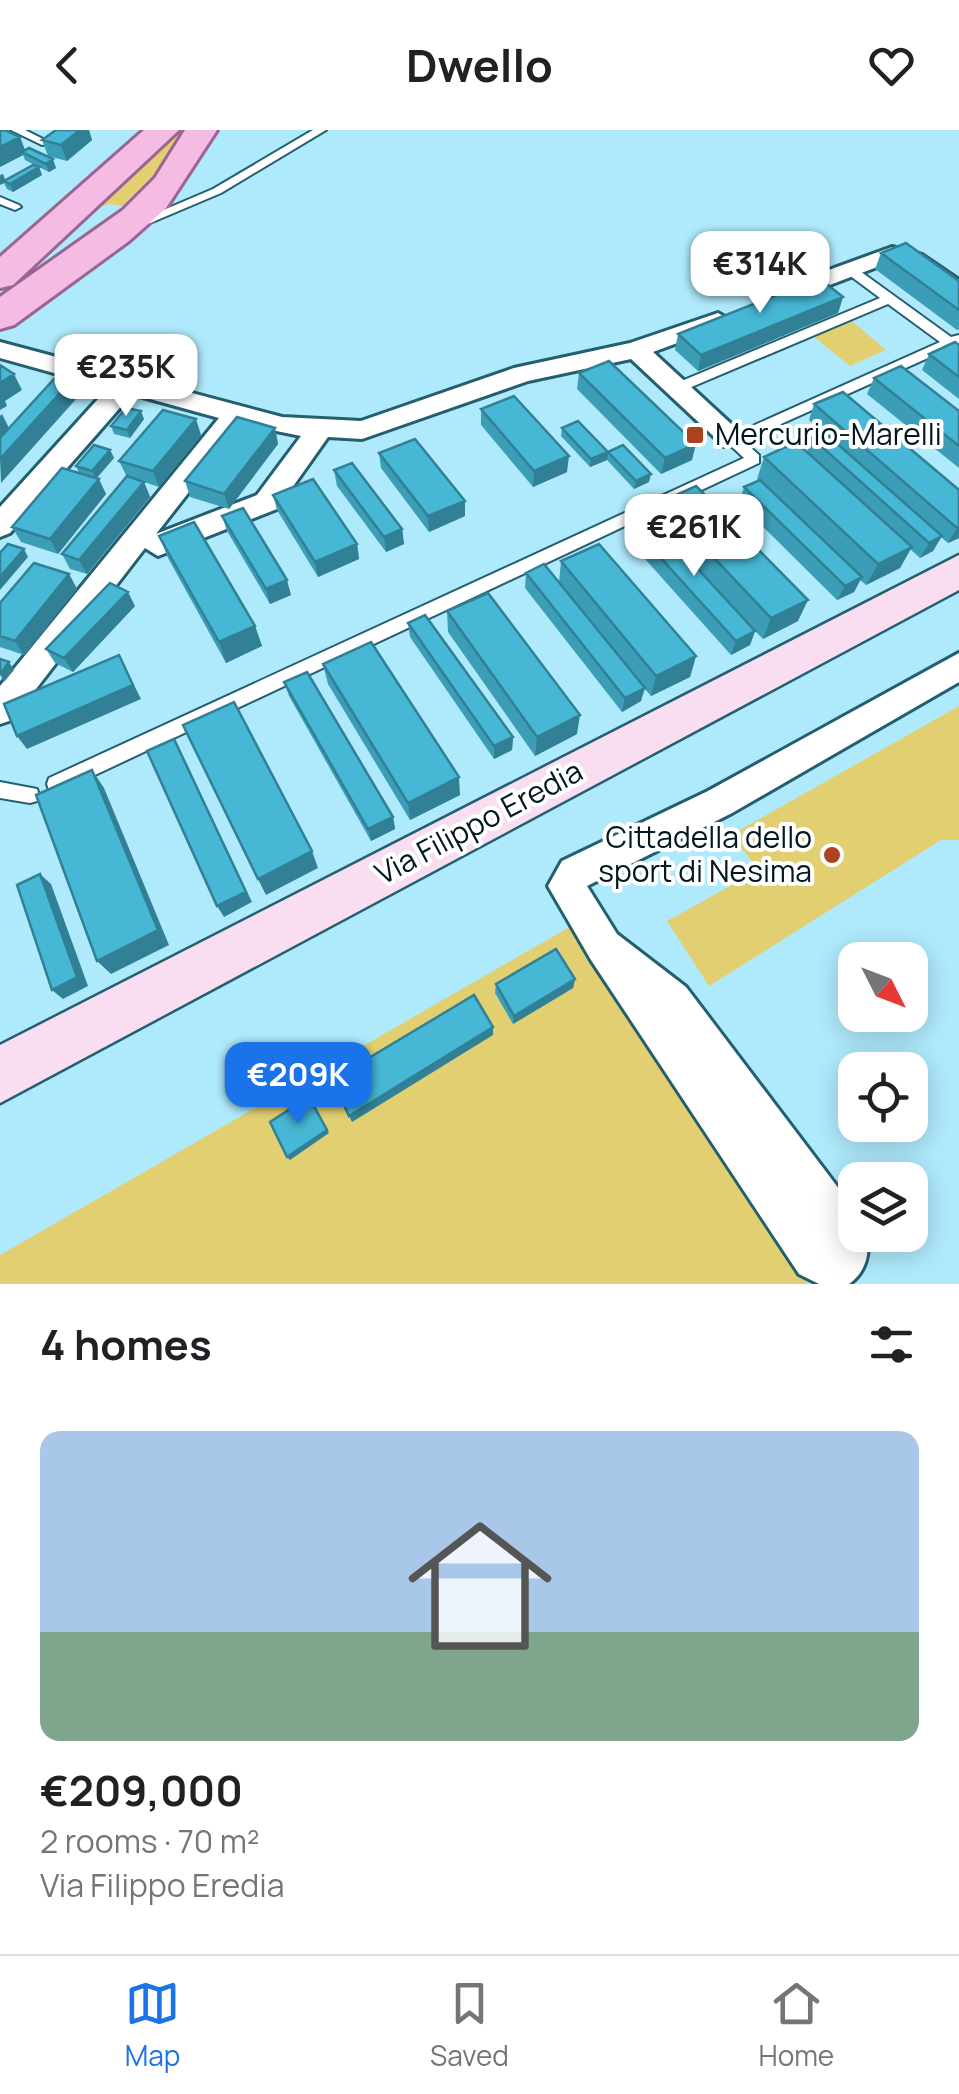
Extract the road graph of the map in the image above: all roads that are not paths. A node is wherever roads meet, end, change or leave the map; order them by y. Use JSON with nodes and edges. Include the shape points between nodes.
{"nodes":[{"id":1,"x":16,"y":130,"type":"edge"},
{"id":2,"x":163,"y":130,"type":"edge"},
{"id":3,"x":201,"y":130,"type":"edge"},
{"id":4,"x":321,"y":130,"type":"edge"},
{"id":5,"x":46,"y":142,"type":"edge"},
{"id":6,"x":0,"y":200,"type":"edge"},
{"id":7,"x":15,"y":207,"type":"dead end"},
{"id":8,"x":122,"y":230,"type":"junction"},
{"id":9,"x":849,"y":269,"type":"junction"},
{"id":10,"x":0,"y":277,"type":"edge"},
{"id":11,"x":959,"y":291,"type":"edge"},
{"id":12,"x":889,"y":298,"type":"junction"},
{"id":13,"x":0,"y":317,"type":"edge"},
{"id":14,"x":956,"y":344,"type":"edge"},
{"id":15,"x":0,"y":350,"type":"edge"},
{"id":16,"x":636,"y":350,"type":"junction"},
{"id":17,"x":897,"y":366,"type":"junction"},
{"id":18,"x":126,"y":384,"type":"junction"},
{"id":19,"x":677,"y":388,"type":"junction"},
{"id":20,"x":928,"y":390,"type":"edge"},
{"id":21,"x":840,"y":392,"type":"junction"},
{"id":22,"x":236,"y":414,"type":"junction"},
{"id":23,"x":870,"y":416,"type":"edge"},
{"id":24,"x":319,"y":431,"type":"junction"},
{"id":25,"x":732,"y":440,"type":"junction"},
{"id":26,"x":0,"y":526,"type":"edge"},
{"id":27,"x":122,"y":558,"type":"junction"},
{"id":28,"x":959,"y":570,"type":"edge"},
{"id":29,"x":959,"y":666,"type":"edge"},
{"id":30,"x":0,"y":710,"type":"edge"},
{"id":31,"x":56,"y":784,"type":"edge"},
{"id":32,"x":0,"y":790,"type":"edge"},
{"id":33,"x":30,"y":795,"type":"dead end"},
{"id":34,"x":604,"y":948,"type":"junction"},
{"id":35,"x":0,"y":1075,"type":"edge"}],
"edges":[{"from":1,"to":5,"type":"lane"},
{"from":2,"to":10,"type":"main road"},
{"from":3,"to":8,"type":"main road","via":[[158,198]]},
{"from":4,"to":8,"type":"lane","via":[[217,191]]},
{"from":6,"to":7,"type":"lane"},
{"from":8,"to":10,"type":"main road","via":[[121,217],[88,218]]},
{"from":8,"to":13,"type":"main road"},
{"from":9,"to":11,"type":"street","via":[[899,254]]},
{"from":9,"to":12,"type":"lane"},
{"from":9,"to":16,"type":"street"},
{"from":12,"to":14,"type":"lane"},
{"from":12,"to":19,"type":"lane"},
{"from":14,"to":17,"type":"lane"},
{"from":15,"to":18,"type":"street"},
{"from":16,"to":19,"type":"street"},
{"from":16,"to":24,"type":"street","via":[[522,374],[362,430]]},
{"from":17,"to":20,"type":"street"},
{"from":17,"to":21,"type":"lane"},
{"from":18,"to":22,"type":"street"},
{"from":18,"to":26,"type":"street"},
{"from":19,"to":25,"type":"street"},
{"from":21,"to":23,"type":"street"},
{"from":21,"to":25,"type":"lane"},
{"from":22,"to":24,"type":"street"},
{"from":22,"to":27,"type":"street"},
{"from":24,"to":27,"type":"street","via":[[266,502]]},
{"from":25,"to":31,"type":"lane","via":[[754,459]]},
{"from":27,"to":30,"type":"street"},
{"from":28,"to":35,"type":"main road","name":"Via Filippo Eredia"},
{"from":29,"to":34,"type":"street","via":[[720,802],[568,879],[568,894]]},
{"from":32,"to":33,"type":"lane"},
{"from":34,"to":34,"type":"street","via":[[815,1258],[824,1266],[841,1264],[848,1242],[840,1226],[672,1001]]}]}
